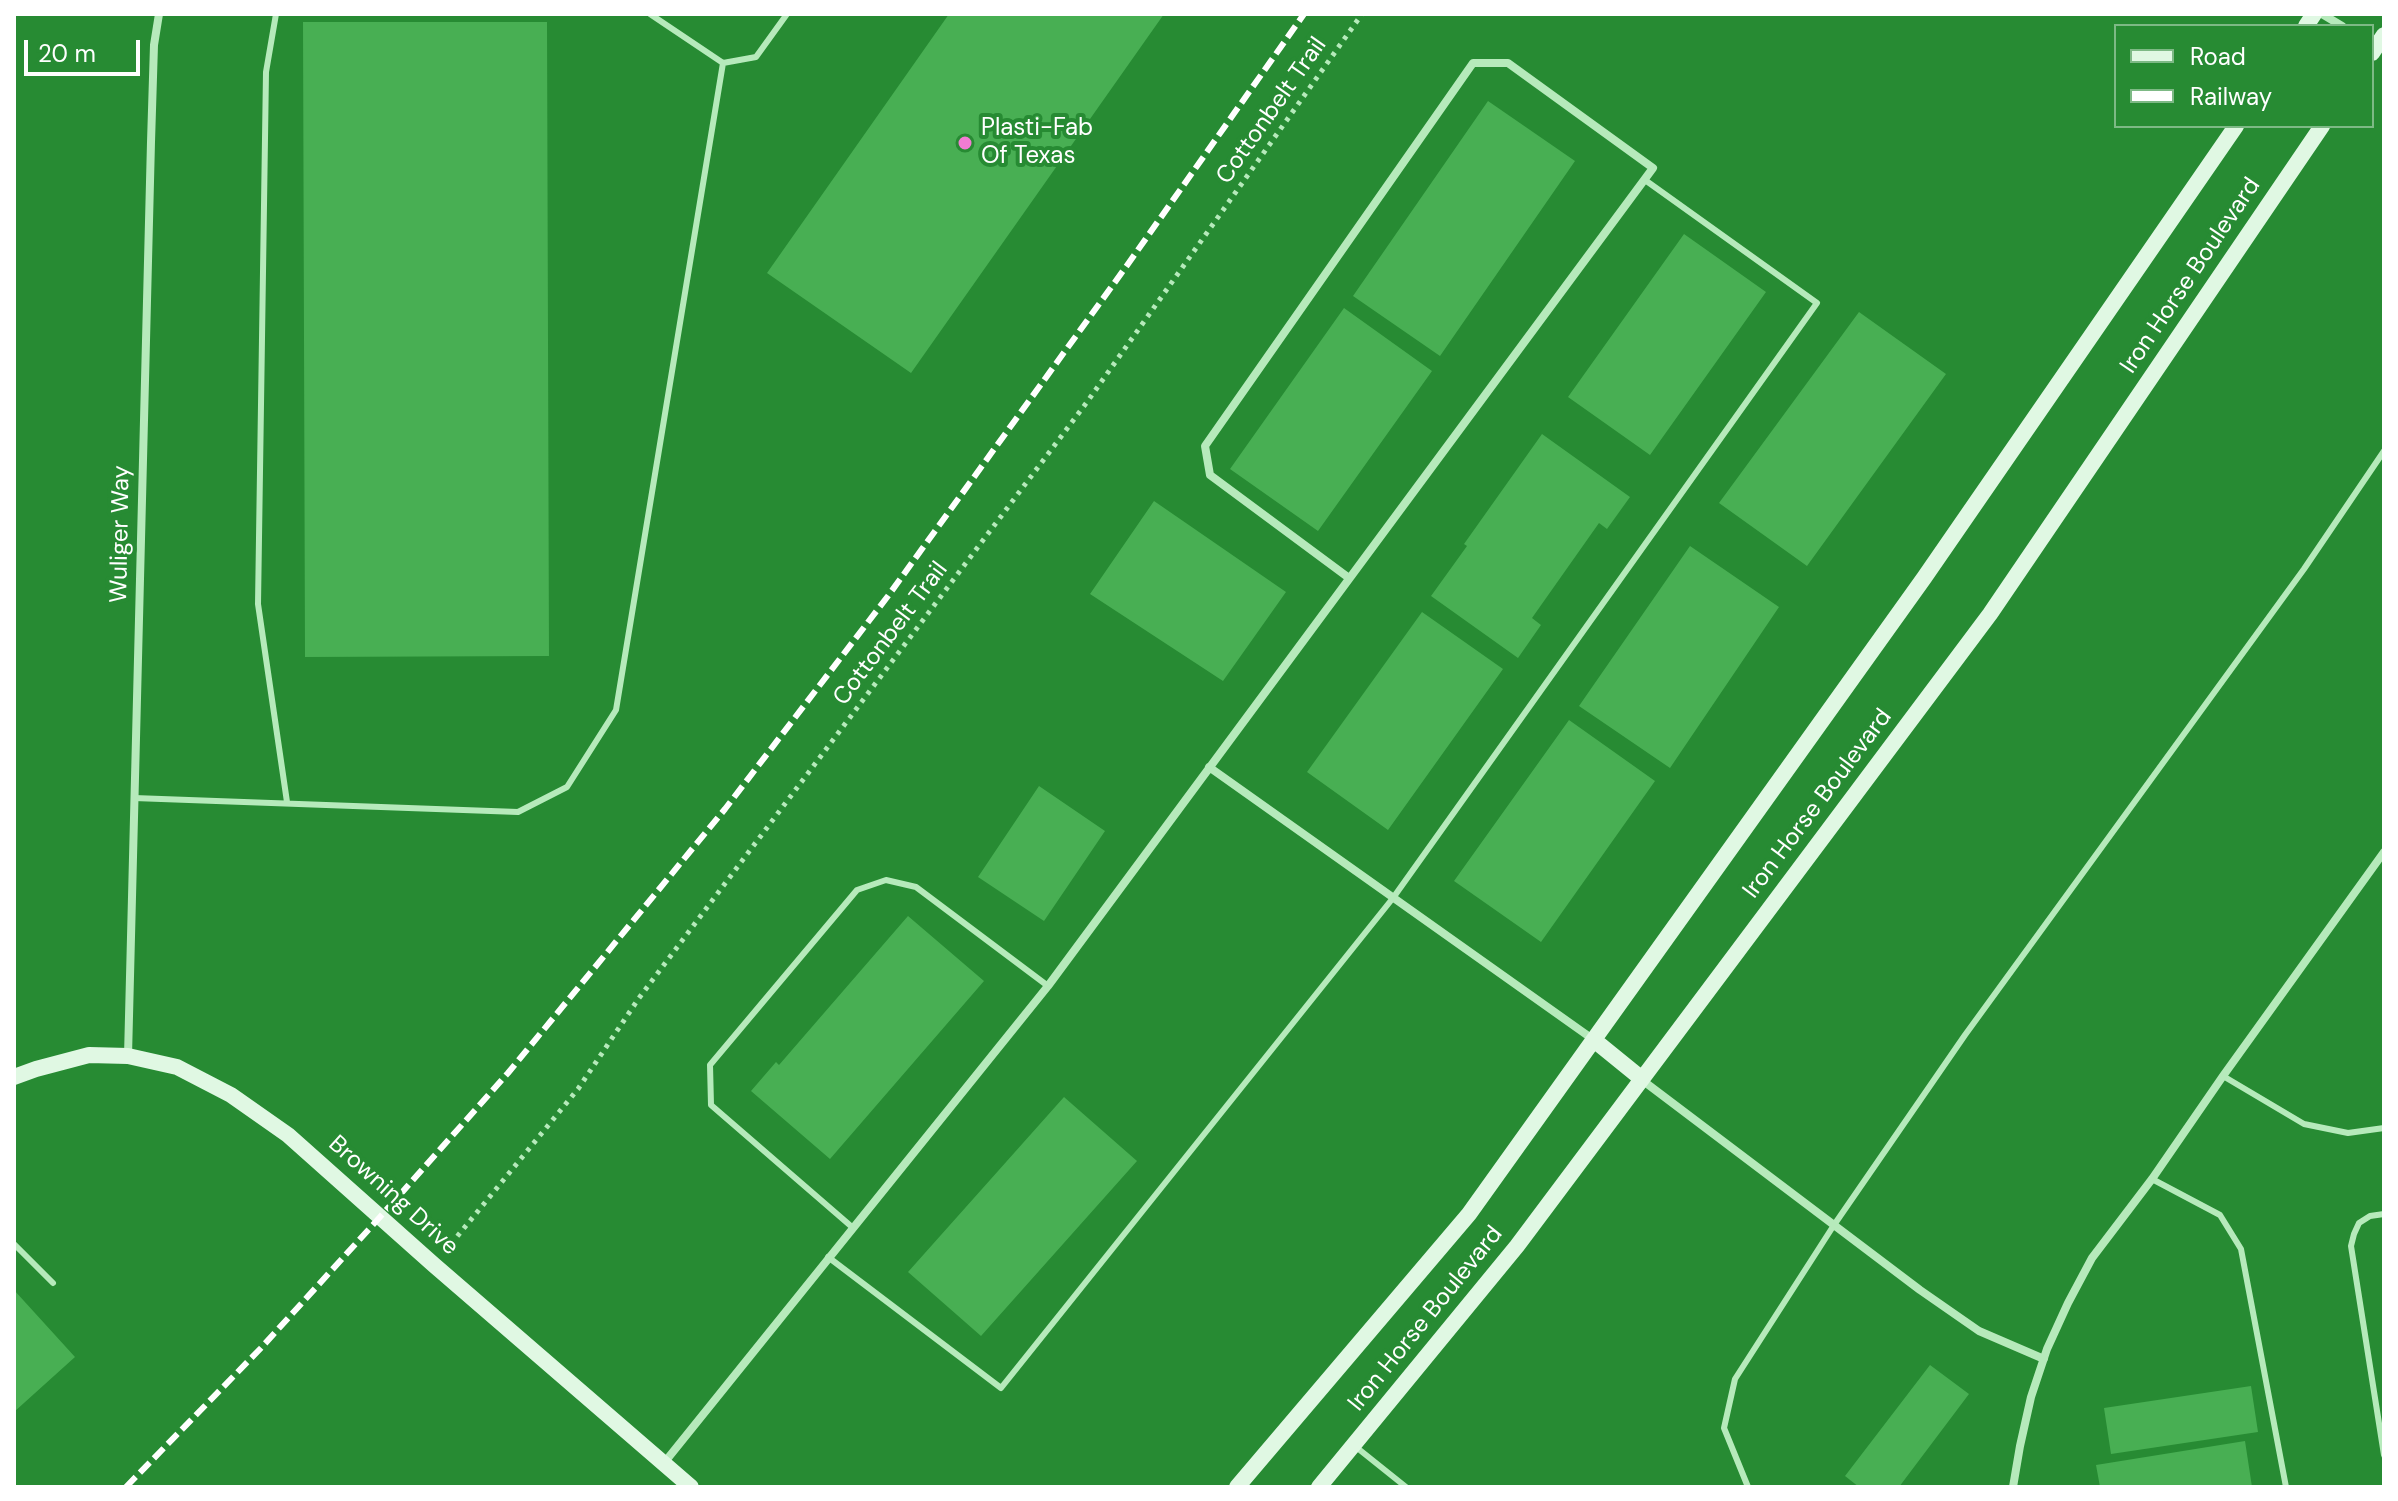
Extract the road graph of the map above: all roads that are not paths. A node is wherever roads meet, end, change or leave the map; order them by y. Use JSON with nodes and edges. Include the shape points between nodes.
{"nodes":[{"id":1,"x":159,"y":14,"type":"edge"},
{"id":2,"x":276,"y":14,"type":"edge"},
{"id":3,"x":650,"y":14,"type":"edge"},
{"id":4,"x":787,"y":14,"type":"edge"},
{"id":5,"x":723,"y":63,"type":"junction"},
{"id":6,"x":2235,"y":128,"type":"edge"},
{"id":7,"x":2321,"y":128,"type":"edge"},
{"id":8,"x":1645,"y":180,"type":"junction"},
{"id":9,"x":2384,"y":451,"type":"edge"},
{"id":10,"x":1349,"y":578,"type":"junction"},
{"id":11,"x":1209,"y":767,"type":"junction"},
{"id":12,"x":134,"y":798,"type":"junction"},
{"id":13,"x":287,"y":802,"type":"junction"},
{"id":14,"x":2384,"y":852,"type":"edge"},
{"id":15,"x":1393,"y":898,"type":"junction"},
{"id":16,"x":1048,"y":986,"type":"junction"},
{"id":17,"x":1594,"y":1040,"type":"junction"},
{"id":18,"x":128,"y":1056,"type":"junction"},
{"id":19,"x":2223,"y":1076,"type":"junction"},
{"id":20,"x":14,"y":1077,"type":"edge"},
{"id":21,"x":1642,"y":1079,"type":"junction"},
{"id":22,"x":2384,"y":1128,"type":"edge"},
{"id":23,"x":2152,"y":1179,"type":"junction"},
{"id":24,"x":2384,"y":1214,"type":"edge"},
{"id":25,"x":1834,"y":1225,"type":"junction"},
{"id":26,"x":852,"y":1227,"type":"junction"},
{"id":27,"x":14,"y":1244,"type":"edge"},
{"id":28,"x":828,"y":1257,"type":"junction"},
{"id":29,"x":53,"y":1283,"type":"dead end"},
{"id":30,"x":2044,"y":1359,"type":"junction"},
{"id":31,"x":1354,"y":1445,"type":"junction"},
{"id":32,"x":2384,"y":1455,"type":"edge"},
{"id":33,"x":663,"y":1463,"type":"junction"},
{"id":34,"x":691,"y":1487,"type":"edge"},
{"id":35,"x":1237,"y":1487,"type":"edge"},
{"id":36,"x":1319,"y":1487,"type":"edge"},
{"id":37,"x":1406,"y":1487,"type":"edge"},
{"id":38,"x":1748,"y":1487,"type":"edge"},
{"id":39,"x":2013,"y":1487,"type":"edge"},
{"id":40,"x":2286,"y":1487,"type":"edge"}],
"edges":[{"from":1,"to":12,"type":"street","name":"Wuliger Way","via":[[154,45]]},
{"from":2,"to":13,"type":"lane","via":[[266,72],[258,604]]},
{"from":3,"to":5,"type":"lane"},
{"from":4,"to":5,"type":"lane","via":[[756,57]]},
{"from":5,"to":13,"type":"lane","via":[[616,710],[567,787],[518,812]]},
{"from":6,"to":17,"type":"street","name":"Iron Horse Boulevard","via":[[1924,578]]},
{"from":7,"to":21,"type":"street","name":"Iron Horse Boulevard","via":[[1990,614]]},
{"from":8,"to":10,"type":"street"},
{"from":8,"to":10,"type":"street","via":[[1653,168],[1508,63],[1473,63],[1205,446],[1210,475]]},
{"from":8,"to":15,"type":"lane","via":[[1817,303]]},
{"from":9,"to":25,"type":"lane"},
{"from":10,"to":11,"type":"street"},
{"from":11,"to":15,"type":"street"},
{"from":11,"to":16,"type":"street"},
{"from":12,"to":13,"type":"lane"},
{"from":12,"to":18,"type":"street","name":"Wuliger Way"},
{"from":14,"to":19,"type":"street"},
{"from":15,"to":17,"type":"street"},
{"from":15,"to":28,"type":"lane","via":[[1001,1388]]},
{"from":16,"to":26,"type":"street"},
{"from":16,"to":26,"type":"lane","via":[[916,887],[886,880],[857,890],[710,1065],[711,1105]]},
{"from":17,"to":21,"type":"street"},
{"from":17,"to":35,"type":"street","name":"Iron Horse Boulevard","via":[[1469,1214]]},
{"from":18,"to":20,"type":"street","name":"Browning Drive","via":[[89,1055]]},
{"from":18,"to":33,"type":"street","name":"Browning Drive","via":[[177,1067],[231,1095],[288,1135]]},
{"from":19,"to":22,"type":"lane","via":[[2304,1124],[2348,1133]]},
{"from":19,"to":23,"type":"street"},
{"from":21,"to":25,"type":"street"},
{"from":21,"to":31,"type":"street","name":"Iron Horse Boulevard","via":[[1517,1246]]},
{"from":23,"to":30,"type":"street","via":[[2092,1258]]},
{"from":23,"to":40,"type":"lane","via":[[2220,1215],[2241,1249]]},
{"from":24,"to":32,"type":"lane","via":[[2359,1223],[2351,1246]]},
{"from":25,"to":30,"type":"street","via":[[1979,1331]]},
{"from":25,"to":38,"type":"lane","via":[[1735,1379],[1724,1428]]},
{"from":26,"to":28,"type":"street"},
{"from":27,"to":29,"type":"lane"},
{"from":28,"to":33,"type":"street"},
{"from":30,"to":39,"type":"street"},
{"from":31,"to":36,"type":"street","name":"Iron Horse Boulevard"},
{"from":31,"to":37,"type":"lane"},
{"from":33,"to":34,"type":"street","name":"Browning Drive"}]}
